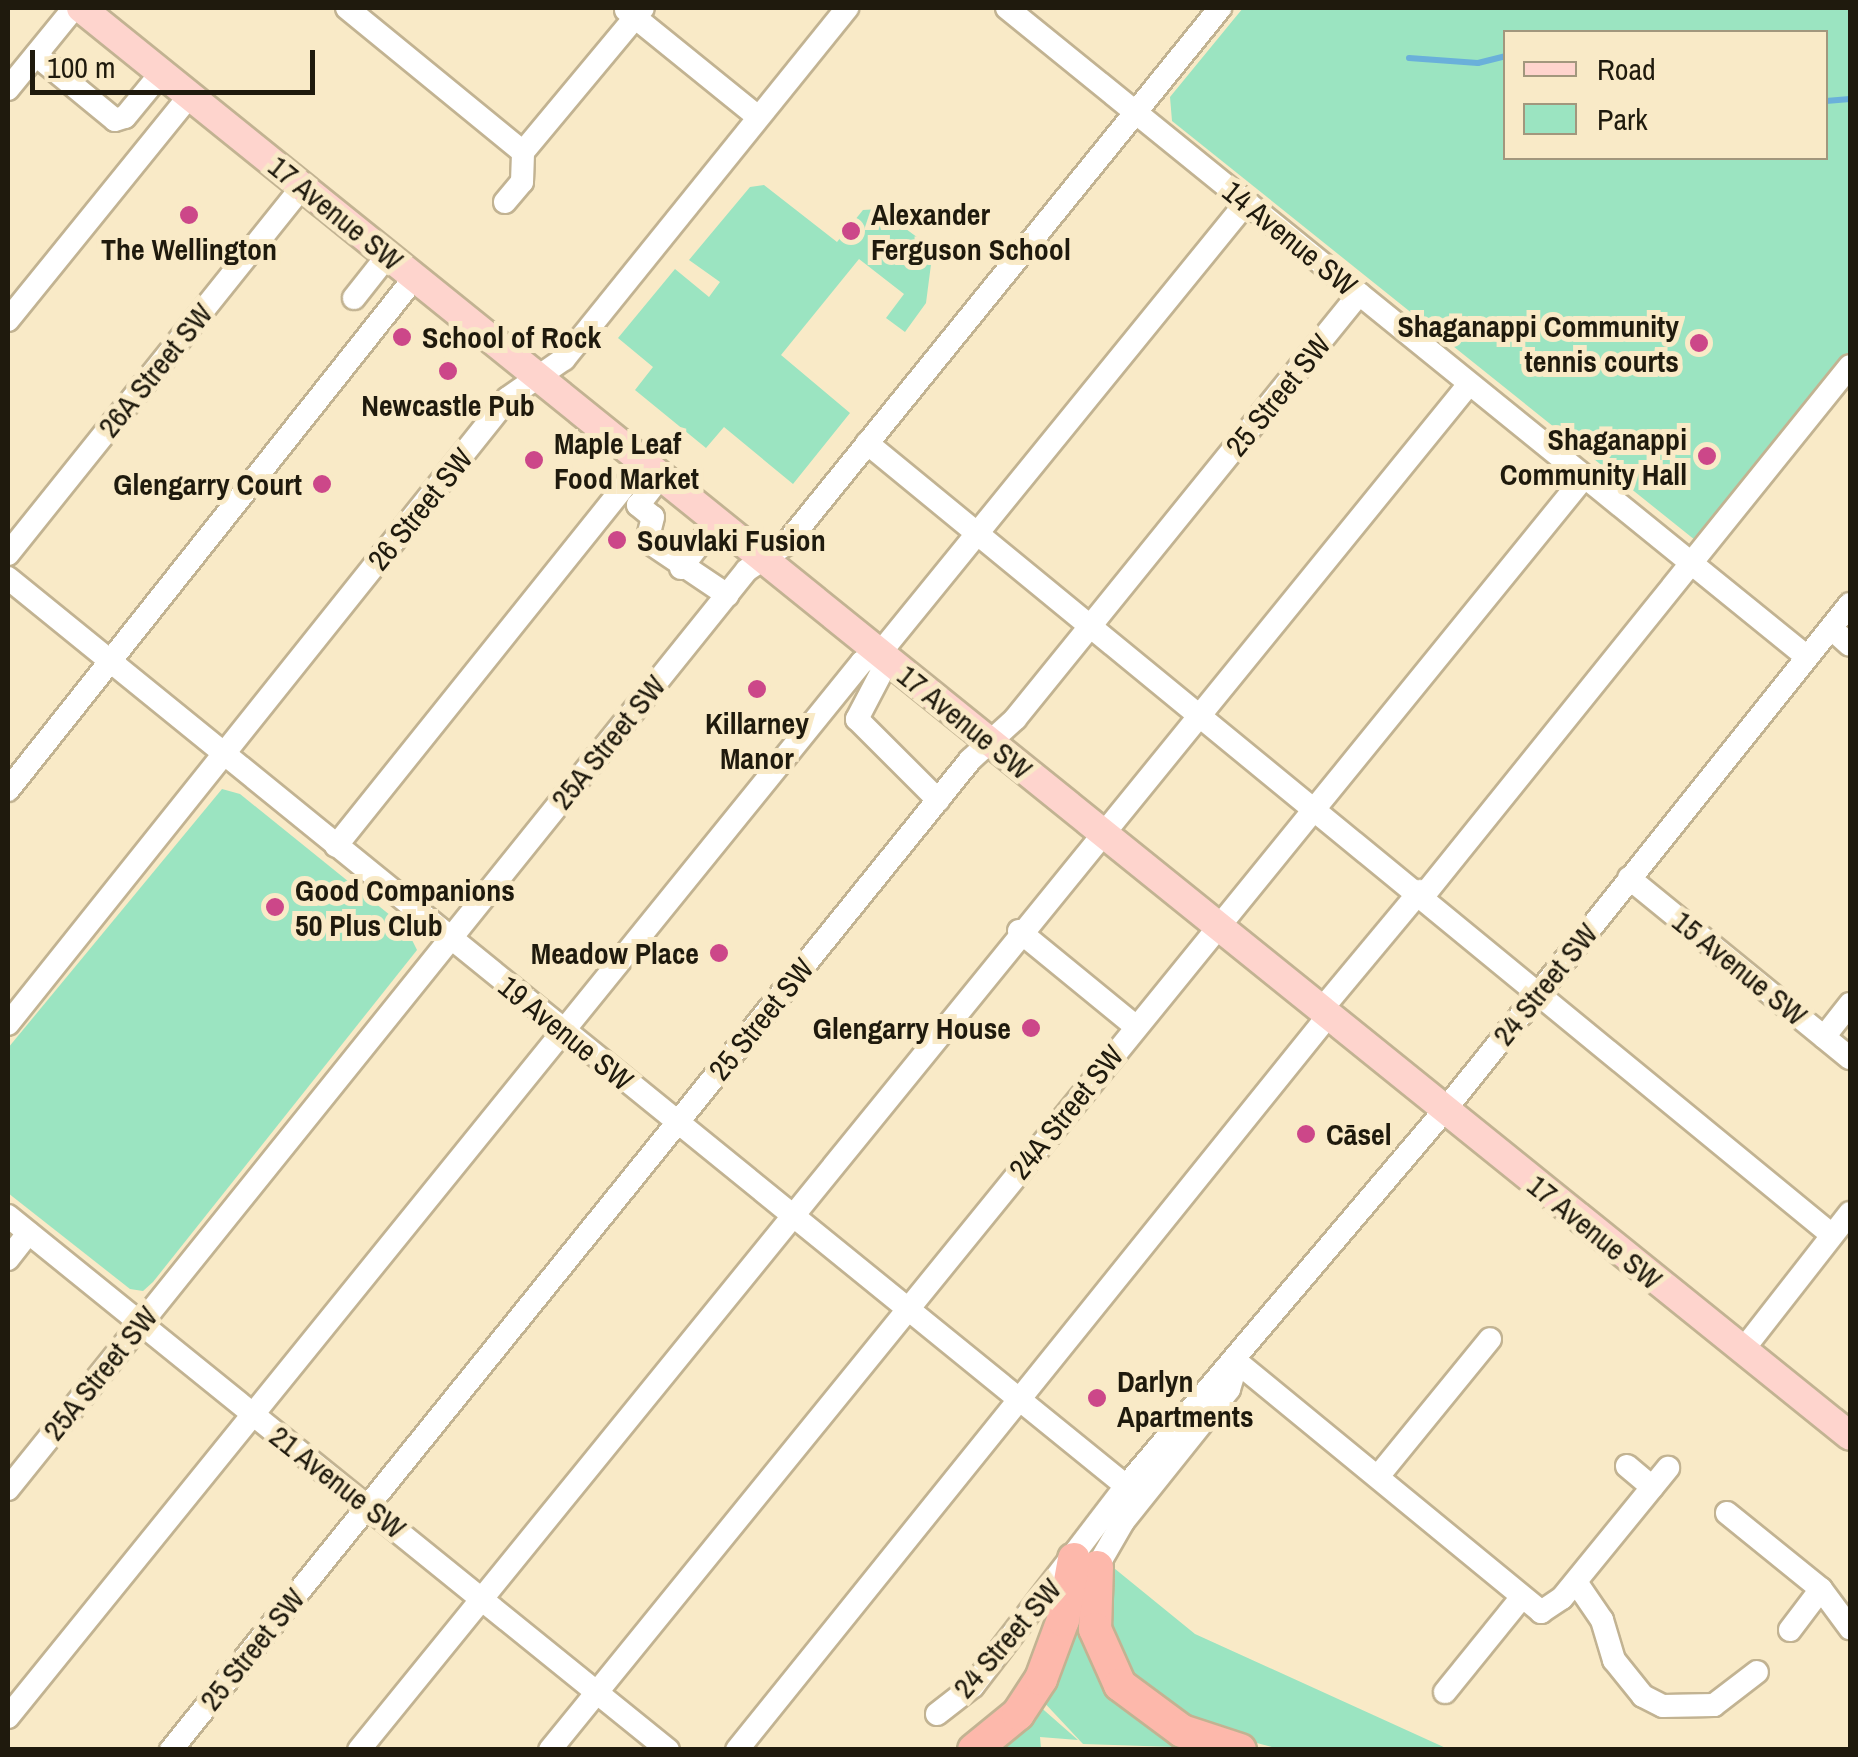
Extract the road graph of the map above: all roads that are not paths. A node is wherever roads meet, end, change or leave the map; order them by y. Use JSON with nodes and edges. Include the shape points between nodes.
{"nodes":[{"id":1,"x":78,"y":8,"type":"edge"},
{"id":2,"x":347,"y":8,"type":"edge"},
{"id":3,"x":847,"y":8,"type":"edge"},
{"id":4,"x":1220,"y":8,"type":"edge"},
{"id":5,"x":634,"y":11,"type":"edge"},
{"id":6,"x":1023,"y":12,"type":"edge"},
{"id":7,"x":36,"y":55,"type":"junction"},
{"id":8,"x":162,"y":72,"type":"junction"},
{"id":9,"x":9,"y":84,"type":"edge"},
{"id":10,"x":190,"y":94,"type":"junction"},
{"id":11,"x":1136,"y":112,"type":"junction"},
{"id":12,"x":758,"y":118,"type":"junction"},
{"id":13,"x":523,"y":152,"type":"junction"},
{"id":14,"x":303,"y":186,"type":"junction"},
{"id":15,"x":505,"y":202,"type":"dead end"},
{"id":16,"x":1246,"y":203,"type":"junction"},
{"id":17,"x":388,"y":255,"type":"junction"},
{"id":18,"x":415,"y":277,"type":"junction"},
{"id":19,"x":1359,"y":294,"type":"junction"},
{"id":20,"x":382,"y":318,"type":"junction"},
{"id":21,"x":8,"y":320,"type":"edge"},
{"id":22,"x":1850,"y":366,"type":"edge"},
{"id":23,"x":540,"y":377,"type":"junction"},
{"id":24,"x":1469,"y":384,"type":"junction"},
{"id":25,"x":867,"y":443,"type":"junction"},
{"id":26,"x":652,"y":469,"type":"junction"},
{"id":27,"x":1584,"y":477,"type":"junction"},
{"id":28,"x":717,"y":521,"type":"junction"},
{"id":29,"x":978,"y":533,"type":"junction"},
{"id":30,"x":8,"y":554,"type":"edge"},
{"id":31,"x":765,"y":560,"type":"junction"},
{"id":32,"x":1692,"y":564,"type":"junction"},
{"id":33,"x":681,"y":568,"type":"junction"},
{"id":34,"x":8,"y":578,"type":"edge"},
{"id":35,"x":727,"y":595,"type":"junction"},
{"id":36,"x":1850,"y":604,"type":"edge"},
{"id":37,"x":1091,"y":626,"type":"junction"},
{"id":38,"x":1831,"y":628,"type":"junction"},
{"id":39,"x":1850,"y":645,"type":"edge"},
{"id":40,"x":884,"y":657,"type":"junction"},
{"id":41,"x":1807,"y":657,"type":"junction"},
{"id":42,"x":112,"y":663,"type":"junction"},
{"id":43,"x":1199,"y":714,"type":"junction"},
{"id":44,"x":991,"y":743,"type":"junction"},
{"id":45,"x":225,"y":754,"type":"junction"},
{"id":46,"x":8,"y":790,"type":"edge"},
{"id":47,"x":938,"y":800,"type":"junction"},
{"id":48,"x":1314,"y":806,"type":"junction"},
{"id":49,"x":1104,"y":834,"type":"junction"},
{"id":50,"x":336,"y":846,"type":"junction"},
{"id":51,"x":1629,"y":878,"type":"junction"},
{"id":52,"x":1422,"y":893,"type":"junction"},
{"id":53,"x":1217,"y":926,"type":"junction"},
{"id":54,"x":1018,"y":931,"type":"junction"},
{"id":55,"x":449,"y":938,"type":"junction"},
{"id":56,"x":1536,"y":992,"type":"junction"},
{"id":57,"x":1850,"y":1004,"type":"edge"},
{"id":58,"x":1324,"y":1013,"type":"junction"},
{"id":59,"x":8,"y":1024,"type":"edge"},
{"id":60,"x":1135,"y":1026,"type":"junction"},
{"id":61,"x":564,"y":1031,"type":"junction"},
{"id":62,"x":1824,"y":1036,"type":"junction"},
{"id":63,"x":1850,"y":1058,"type":"edge"},
{"id":64,"x":1444,"y":1110,"type":"junction"},
{"id":65,"x":677,"y":1123,"type":"junction"},
{"id":66,"x":790,"y":1214,"type":"junction"},
{"id":67,"x":1850,"y":1214,"type":"edge"},
{"id":68,"x":8,"y":1216,"type":"edge"},
{"id":69,"x":28,"y":1234,"type":"junction"},
{"id":70,"x":1832,"y":1235,"type":"junction"},
{"id":71,"x":8,"y":1259,"type":"edge"},
{"id":72,"x":906,"y":1310,"type":"junction"},
{"id":73,"x":142,"y":1323,"type":"junction"},
{"id":74,"x":1490,"y":1339,"type":"dead end"},
{"id":75,"x":1742,"y":1351,"type":"junction"},
{"id":76,"x":1237,"y":1362,"type":"junction"},
{"id":77,"x":1019,"y":1402,"type":"junction"},
{"id":78,"x":252,"y":1415,"type":"junction"},
{"id":79,"x":1850,"y":1436,"type":"edge"},
{"id":80,"x":1627,"y":1466,"type":"dead end"},
{"id":81,"x":1668,"y":1468,"type":"dead end"},
{"id":82,"x":1380,"y":1474,"type":"junction"},
{"id":83,"x":1126,"y":1486,"type":"junction"},
{"id":84,"x":1652,"y":1487,"type":"junction"},
{"id":85,"x":8,"y":1489,"type":"edge"},
{"id":86,"x":368,"y":1505,"type":"junction"},
{"id":87,"x":1727,"y":1512,"type":"dead end"},
{"id":88,"x":1085,"y":1563,"type":"junction"},
{"id":89,"x":1576,"y":1582,"type":"junction"},
{"id":90,"x":1821,"y":1589,"type":"junction"},
{"id":91,"x":481,"y":1597,"type":"junction"},
{"id":92,"x":1522,"y":1597,"type":"junction"},
{"id":93,"x":1850,"y":1628,"type":"edge"},
{"id":94,"x":1790,"y":1630,"type":"dead end"},
{"id":95,"x":1757,"y":1672,"type":"dead end"},
{"id":96,"x":597,"y":1691,"type":"junction"},
{"id":97,"x":1445,"y":1692,"type":"dead end"},
{"id":98,"x":937,"y":1714,"type":"dead end"},
{"id":99,"x":8,"y":1717,"type":"edge"},
{"id":100,"x":171,"y":1750,"type":"edge"},
{"id":101,"x":359,"y":1750,"type":"edge"},
{"id":102,"x":550,"y":1750,"type":"edge"},
{"id":103,"x":668,"y":1750,"type":"edge"},
{"id":104,"x":737,"y":1750,"type":"edge"},
{"id":105,"x":974,"y":1750,"type":"edge"},
{"id":106,"x":1240,"y":1750,"type":"edge"}],
"edges":[{"from":1,"to":7,"type":"street"},
{"from":1,"to":8,"type":"main road","name":"17 Avenue SW"},
{"from":2,"to":13,"type":"street"},
{"from":3,"to":12,"type":"street","name":"26 Street SW"},
{"from":4,"to":11,"type":"street","name":"25A Street SW"},
{"from":5,"to":12,"type":"street"},
{"from":5,"to":13,"type":"street"},
{"from":6,"to":11,"type":"street","name":"14 Avenue SW"},
{"from":7,"to":8,"type":"street","via":[[114,120],[126,118]]},
{"from":7,"to":9,"type":"street"},
{"from":8,"to":10,"type":"main road","name":"17 Avenue SW"},
{"from":10,"to":14,"type":"main road","name":"17 Avenue SW"},
{"from":10,"to":21,"type":"street"},
{"from":11,"to":16,"type":"street","name":"14 Avenue SW"},
{"from":11,"to":25,"type":"street","name":"25A Street SW"},
{"from":12,"to":23,"type":"street","name":"26 Street SW","via":[[564,358]]},
{"from":13,"to":15,"type":"street","via":[[522,182]]},
{"from":14,"to":17,"type":"main road","name":"17 Avenue SW"},
{"from":14,"to":30,"type":"street","name":"26A Street SW"},
{"from":16,"to":19,"type":"street","name":"14 Avenue SW"},
{"from":16,"to":29,"type":"street"},
{"from":17,"to":18,"type":"main road","name":"17 Avenue SW"},
{"from":17,"to":20,"type":"street","via":[[354,297]]},
{"from":18,"to":20,"type":"street"},
{"from":18,"to":23,"type":"main road","name":"17 Avenue SW"},
{"from":19,"to":24,"type":"street","name":"14 Avenue SW"},
{"from":19,"to":37,"type":"street","name":"25 Street SW"},
{"from":20,"to":42,"type":"street"},
{"from":22,"to":32,"type":"street"},
{"from":23,"to":26,"type":"main road","name":"17 Avenue SW"},
{"from":23,"to":45,"type":"street","name":"26 Street SW","via":[[508,398]]},
{"from":24,"to":27,"type":"street","name":"14 Avenue SW"},
{"from":24,"to":43,"type":"street"},
{"from":25,"to":29,"type":"street"},
{"from":25,"to":31,"type":"street","name":"25A Street SW"},
{"from":26,"to":28,"type":"main road","name":"17 Avenue SW"},
{"from":26,"to":33,"type":"street","via":[[638,504],[653,517],[647,541]]},
{"from":26,"to":50,"type":"street"},
{"from":27,"to":32,"type":"street","name":"14 Avenue SW"},
{"from":27,"to":48,"type":"street","name":"24A Street SW"},
{"from":28,"to":31,"type":"main road","name":"17 Avenue SW"},
{"from":28,"to":33,"type":"street"},
{"from":29,"to":37,"type":"street"},
{"from":29,"to":40,"type":"street"},
{"from":31,"to":35,"type":"street","name":"25A Street SW"},
{"from":31,"to":40,"type":"main road","name":"17 Avenue SW"},
{"from":32,"to":41,"type":"street","name":"14 Avenue SW"},
{"from":32,"to":52,"type":"street"},
{"from":33,"to":35,"type":"street"},
{"from":34,"to":42,"type":"street","name":"19 Avenue SW"},
{"from":35,"to":55,"type":"street","name":"25A Street SW"},
{"from":36,"to":38,"type":"street","name":"24 Street SW"},
{"from":37,"to":43,"type":"street"},
{"from":37,"to":44,"type":"street","name":"25 Street SW"},
{"from":38,"to":39,"type":"street"},
{"from":38,"to":41,"type":"street","name":"24 Street SW"},
{"from":40,"to":44,"type":"main road","name":"17 Avenue SW"},
{"from":40,"to":47,"type":"street","via":[[857,719]]},
{"from":40,"to":61,"type":"street","via":[[862,662]]},
{"from":41,"to":51,"type":"street","name":"24 Street SW"},
{"from":42,"to":45,"type":"street","name":"19 Avenue SW"},
{"from":42,"to":46,"type":"street"},
{"from":43,"to":48,"type":"street"},
{"from":43,"to":49,"type":"street"},
{"from":44,"to":47,"type":"street","name":"25 Street SW"},
{"from":44,"to":49,"type":"main road","name":"17 Avenue SW"},
{"from":45,"to":50,"type":"street","name":"19 Avenue SW"},
{"from":45,"to":59,"type":"street","name":"26 Street SW"},
{"from":47,"to":65,"type":"street","name":"25 Street SW"},
{"from":48,"to":52,"type":"street"},
{"from":48,"to":53,"type":"street","name":"24A Street SW"},
{"from":49,"to":53,"type":"main road","name":"17 Avenue SW"},
{"from":49,"to":54,"type":"street"},
{"from":50,"to":55,"type":"street","name":"19 Avenue SW"},
{"from":51,"to":56,"type":"street","name":"24 Street SW"},
{"from":51,"to":62,"type":"street","name":"15 Avenue SW"},
{"from":52,"to":56,"type":"street"},
{"from":52,"to":58,"type":"street"},
{"from":53,"to":58,"type":"main road","name":"17 Avenue SW"},
{"from":53,"to":60,"type":"street","name":"24A Street SW"},
{"from":54,"to":60,"type":"street"},
{"from":54,"to":66,"type":"street"},
{"from":55,"to":61,"type":"street","name":"19 Avenue SW"},
{"from":55,"to":73,"type":"street","name":"25A Street SW"},
{"from":56,"to":64,"type":"street","name":"24 Street SW"},
{"from":56,"to":70,"type":"street"},
{"from":57,"to":62,"type":"street"},
{"from":58,"to":64,"type":"main road","name":"17 Avenue SW"},
{"from":58,"to":77,"type":"street","via":[[1241,1131]]},
{"from":60,"to":72,"type":"street","name":"24A Street SW"},
{"from":61,"to":65,"type":"street","name":"19 Avenue SW"},
{"from":61,"to":78,"type":"street"},
{"from":62,"to":63,"type":"street","name":"15 Avenue SW"},
{"from":64,"to":75,"type":"main road","name":"17 Avenue SW"},
{"from":64,"to":76,"type":"street","name":"24 Street SW"},
{"from":65,"to":66,"type":"street","name":"19 Avenue SW"},
{"from":65,"to":86,"type":"street","name":"25 Street SW"},
{"from":66,"to":72,"type":"street","name":"19 Avenue SW"},
{"from":66,"to":91,"type":"street"},
{"from":67,"to":70,"type":"street"},
{"from":68,"to":69,"type":"street","name":"21 Avenue SW"},
{"from":69,"to":71,"type":"street"},
{"from":69,"to":73,"type":"street","name":"21 Avenue SW"},
{"from":70,"to":75,"type":"street"},
{"from":72,"to":77,"type":"street","name":"19 Avenue SW"},
{"from":72,"to":96,"type":"street","name":"24A Street SW"},
{"from":73,"to":78,"type":"street","name":"21 Avenue SW"},
{"from":73,"to":85,"type":"street","name":"25A Street SW"},
{"from":74,"to":82,"type":"street"},
{"from":75,"to":79,"type":"main road","name":"17 Avenue SW"},
{"from":76,"to":82,"type":"street"},
{"from":76,"to":83,"type":"street","name":"24 Street SW","via":[[1217,1376]]},
{"from":76,"to":88,"type":"street","name":"24 Street SW","via":[[1229,1389]]},
{"from":77,"to":83,"type":"street","name":"19 Avenue SW"},
{"from":77,"to":104,"type":"street"},
{"from":78,"to":86,"type":"street","name":"21 Avenue SW"},
{"from":78,"to":99,"type":"street"},
{"from":80,"to":84,"type":"street"},
{"from":81,"to":84,"type":"street"},
{"from":82,"to":92,"type":"street"},
{"from":83,"to":88,"type":"street","name":"24 Street SW"},
{"from":84,"to":89,"type":"street"},
{"from":86,"to":91,"type":"street","name":"21 Avenue SW"},
{"from":86,"to":100,"type":"street","name":"25 Street SW"},
{"from":87,"to":90,"type":"street"},
{"from":88,"to":98,"type":"street","name":"24 Street SW","via":[[974,1686]]},
{"from":88,"to":105,"type":"highway","via":[[1041,1679],[1018,1714]]},
{"from":88,"to":106,"type":"highway","via":[[1095,1628],[1120,1685],[1159,1718]]},
{"from":89,"to":92,"type":"street","via":[[1541,1612]]},
{"from":89,"to":95,"type":"street","via":[[1602,1620],[1614,1660],[1643,1696],[1664,1706],[1714,1705]]},
{"from":90,"to":93,"type":"street"},
{"from":90,"to":94,"type":"street"},
{"from":91,"to":96,"type":"street","name":"21 Avenue SW"},
{"from":91,"to":101,"type":"street"},
{"from":92,"to":97,"type":"street"},
{"from":96,"to":102,"type":"street","name":"24A Street SW"},
{"from":96,"to":103,"type":"street","name":"21 Avenue SW"}]}
